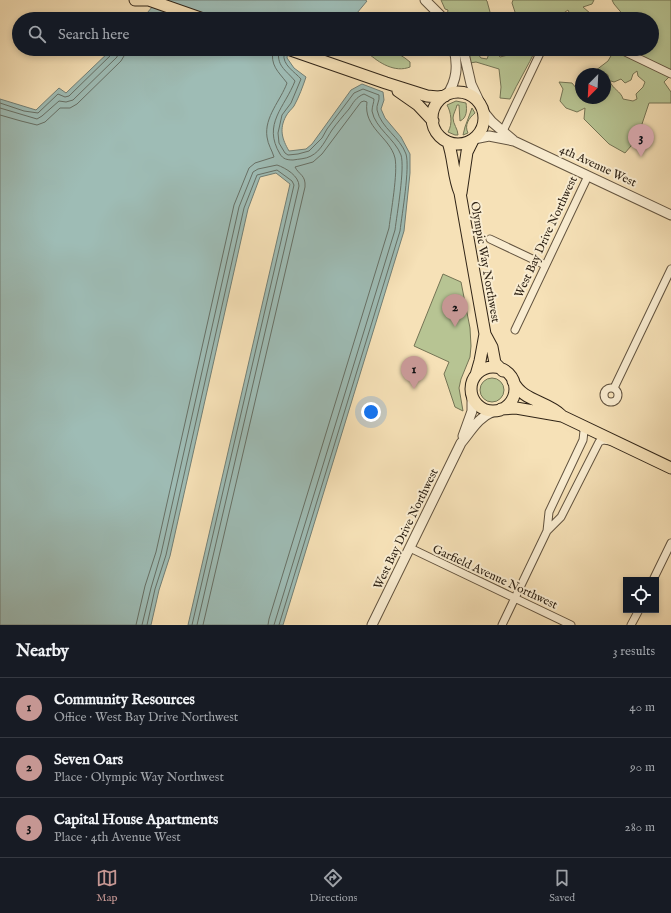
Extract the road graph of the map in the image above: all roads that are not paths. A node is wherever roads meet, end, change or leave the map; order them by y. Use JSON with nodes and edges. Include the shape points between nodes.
{"nodes":[{"id":1,"x":136,"y":0,"type":"edge"},
{"id":2,"x":149,"y":0,"type":"edge"},
{"id":3,"x":425,"y":0,"type":"edge"},
{"id":4,"x":183,"y":12,"type":"edge"},
{"id":5,"x":438,"y":12,"type":"edge"},
{"id":6,"x":308,"y":56,"type":"edge"},
{"id":7,"x":456,"y":56,"type":"edge"},
{"id":8,"x":465,"y":56,"type":"edge"},
{"id":9,"x":539,"y":56,"type":"edge"},
{"id":10,"x":634,"y":56,"type":"edge"},
{"id":11,"x":671,"y":74,"type":"edge"},
{"id":12,"x":386,"y":83,"type":"junction"},
{"id":13,"x":446,"y":95,"type":"junction"},
{"id":14,"x":481,"y":107,"type":"junction"},
{"id":15,"x":433,"y":122,"type":"junction"},
{"id":16,"x":503,"y":132,"type":"junction"},
{"id":17,"x":473,"y":139,"type":"junction"},
{"id":18,"x":514,"y":141,"type":"junction"},
{"id":19,"x":448,"y":142,"type":"junction"},
{"id":20,"x":588,"y":176,"type":"junction"},
{"id":21,"x":460,"y":193,"type":"junction"},
{"id":22,"x":671,"y":215,"type":"edge"},
{"id":23,"x":490,"y":239,"type":"dead end"},
{"id":24,"x":545,"y":265,"type":"junction"},
{"id":25,"x":671,"y":268,"type":"edge"},
{"id":26,"x":515,"y":330,"type":"dead end"},
{"id":27,"x":485,"y":334,"type":"junction"},
{"id":28,"x":503,"y":370,"type":"junction"},
{"id":29,"x":476,"y":375,"type":"junction"},
{"id":30,"x":512,"y":380,"type":"junction"},
{"id":31,"x":614,"y":388,"type":"dead end"},
{"id":32,"x":472,"y":396,"type":"junction"},
{"id":33,"x":498,"y":410,"type":"junction"},
{"id":34,"x":562,"y":416,"type":"junction"},
{"id":35,"x":582,"y":425,"type":"junction"},
{"id":36,"x":461,"y":443,"type":"junction"},
{"id":37,"x":619,"y":443,"type":"junction"},
{"id":38,"x":671,"y":468,"type":"edge"},
{"id":39,"x":547,"y":531,"type":"junction"},
{"id":40,"x":671,"y":543,"type":"edge"},
{"id":41,"x":410,"y":548,"type":"junction"},
{"id":42,"x":654,"y":577,"type":"edge"},
{"id":43,"x":514,"y":598,"type":"junction"},
{"id":44,"x":637,"y":613,"type":"edge"},
{"id":45,"x":372,"y":625,"type":"edge"},
{"id":46,"x":502,"y":625,"type":"edge"},
{"id":47,"x":571,"y":625,"type":"edge"},
{"id":48,"x":631,"y":625,"type":"edge"}],
"edges":[{"from":1,"to":2,"type":"main road"},
{"from":2,"to":4,"type":"main road"},
{"from":3,"to":5,"type":"street"},
{"from":6,"to":12,"type":"main road"},
{"from":7,"to":13,"type":"street","via":[[457,72]]},
{"from":8,"to":14,"type":"street","name":"4th Avenue West","via":[[471,84]]},
{"from":9,"to":16,"type":"street"},
{"from":10,"to":11,"type":"street"},
{"from":12,"to":13,"type":"main road","via":[[433,97]]},
{"from":12,"to":15,"type":"main road","via":[[411,99]]},
{"from":13,"to":14,"type":"main road","via":[[460,92],[468,94]]},
{"from":13,"to":15,"type":"main road","via":[[435,107]]},
{"from":14,"to":16,"type":"street","name":"4th Avenue West"},
{"from":14,"to":17,"type":"main road","via":[[483,126]]},
{"from":15,"to":19,"type":"main road","via":[[435,130]]},
{"from":16,"to":18,"type":"street","name":"4th Avenue West"},
{"from":17,"to":18,"type":"street","name":"4th Avenue West","via":[[489,136]]},
{"from":17,"to":19,"type":"main road","via":[[466,143]]},
{"from":17,"to":21,"type":"main road","name":"Olympic Way Northwest","via":[[467,152]]},
{"from":18,"to":20,"type":"street","name":"4th Avenue West"},
{"from":19,"to":21,"type":"main road","name":"Olympic Way Northwest"},
{"from":20,"to":22,"type":"street","name":"4th Avenue West"},
{"from":20,"to":24,"type":"street","name":"West Bay Drive Northwest"},
{"from":21,"to":27,"type":"main road","name":"Olympic Way Northwest"},
{"from":23,"to":24,"type":"street"},
{"from":24,"to":26,"type":"street","name":"West Bay Drive Northwest"},
{"from":25,"to":31,"type":"street"},
{"from":27,"to":28,"type":"main road","name":"Olympic Way Northwest","via":[[492,347],[495,362]]},
{"from":27,"to":29,"type":"main road","name":"Olympic Way Northwest"},
{"from":28,"to":29,"type":"main road","via":[[489,368]]},
{"from":28,"to":30,"type":"main road"},
{"from":29,"to":32,"type":"main road","via":[[472,382]]},
{"from":30,"to":33,"type":"main road","via":[[514,394],[507,406]]},
{"from":30,"to":34,"type":"main road","via":[[522,394],[550,406]]},
{"from":32,"to":33,"type":"main road","via":[[481,408]]},
{"from":32,"to":36,"type":"street","name":"West Bay Drive Northwest","via":[[472,411]]},
{"from":33,"to":34,"type":"main road","via":[[516,408]]},
{"from":33,"to":36,"type":"street","name":"West Bay Drive Northwest","via":[[476,422]]},
{"from":34,"to":35,"type":"main road"},
{"from":35,"to":37,"type":"main road"},
{"from":35,"to":39,"type":"street","via":[[583,440],[549,512]]},
{"from":36,"to":41,"type":"street","name":"West Bay Drive Northwest"},
{"from":37,"to":38,"type":"main road"},
{"from":37,"to":39,"type":"street","via":[[608,440],[599,442],[561,517]]},
{"from":39,"to":43,"type":"street"},
{"from":40,"to":42,"type":"street"},
{"from":41,"to":43,"type":"street","name":"Garfield Avenue Northwest"},
{"from":41,"to":45,"type":"street","name":"West Bay Drive Northwest"},
{"from":43,"to":46,"type":"street"},
{"from":43,"to":47,"type":"street","name":"Garfield Avenue Northwest"},
{"from":44,"to":48,"type":"street"}]}
